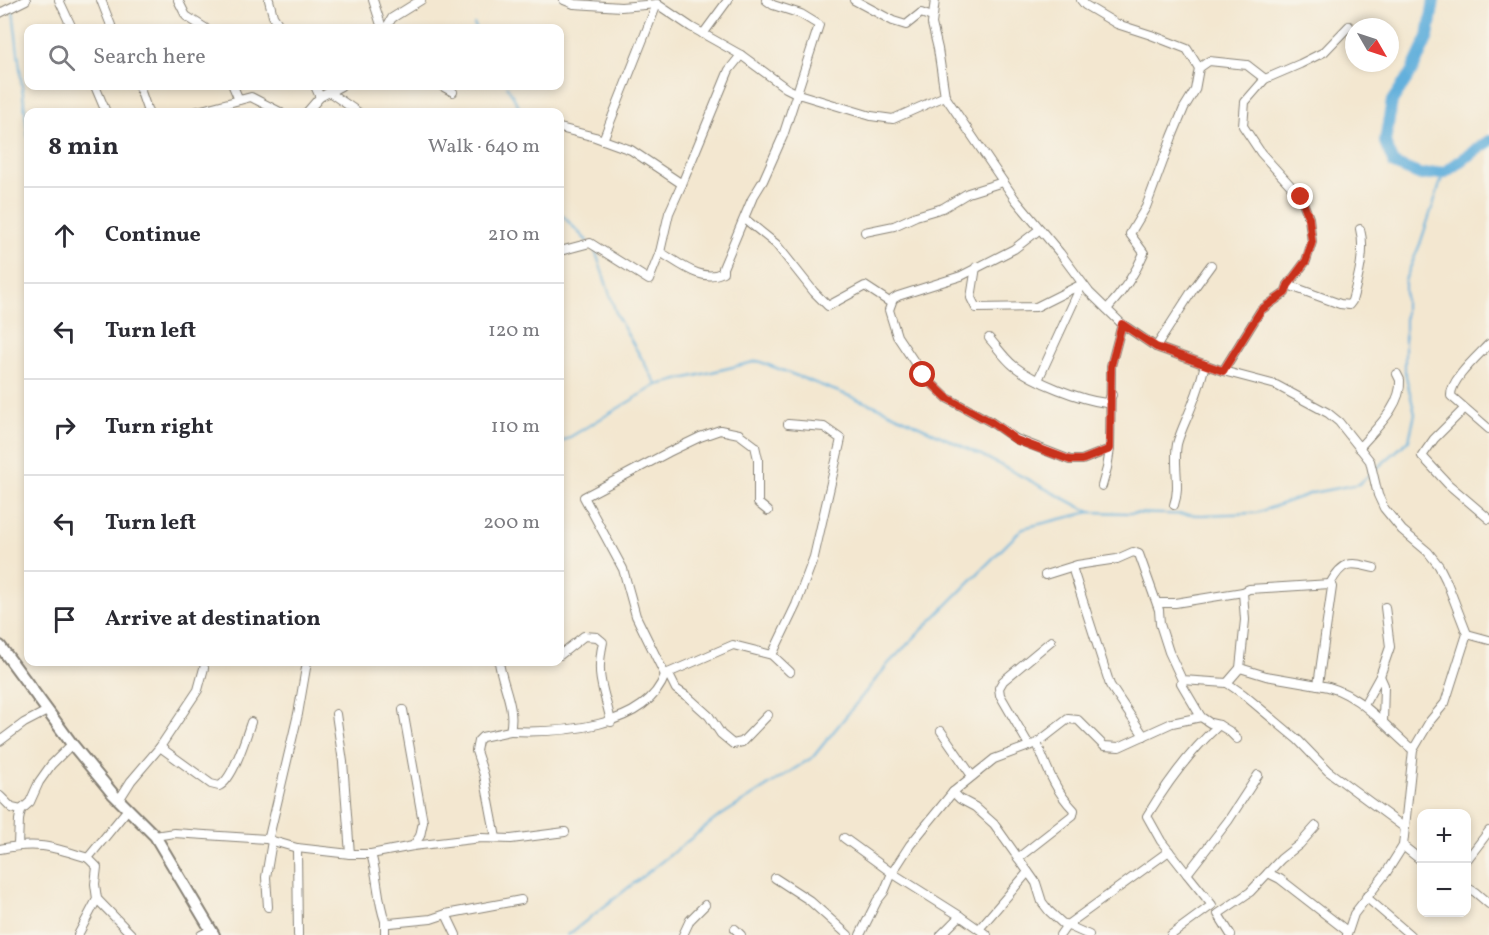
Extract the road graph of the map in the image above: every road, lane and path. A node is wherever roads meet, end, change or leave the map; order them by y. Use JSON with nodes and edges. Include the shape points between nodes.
{"nodes":[{"id":1,"x":26,"y":0,"type":"edge"},
{"id":2,"x":59,"y":0,"type":"edge"},
{"id":3,"x":101,"y":0,"type":"edge"},
{"id":4,"x":178,"y":0,"type":"edge"},
{"id":5,"x":269,"y":0,"type":"edge"},
{"id":6,"x":373,"y":0,"type":"edge"},
{"id":7,"x":421,"y":0,"type":"edge"},
{"id":8,"x":564,"y":0,"type":"edge"},
{"id":9,"x":728,"y":0,"type":"edge"},
{"id":10,"x":766,"y":0,"type":"edge"},
{"id":11,"x":854,"y":0,"type":"edge"},
{"id":12,"x":935,"y":0,"type":"edge"},
{"id":13,"x":1081,"y":0,"type":"edge"},
{"id":14,"x":588,"y":3,"type":"edge"},
{"id":15,"x":657,"y":4,"type":"junction"},
{"id":16,"x":0,"y":13,"type":"edge"},
{"id":17,"x":932,"y":17,"type":"junction"},
{"id":18,"x":70,"y":24,"type":"edge"},
{"id":19,"x":110,"y":24,"type":"edge"},
{"id":20,"x":199,"y":24,"type":"edge"},
{"id":21,"x":278,"y":24,"type":"edge"},
{"id":22,"x":382,"y":24,"type":"edge"},
{"id":23,"x":387,"y":24,"type":"edge"},
{"id":24,"x":1345,"y":30,"type":"edge"},
{"id":25,"x":703,"y":34,"type":"junction"},
{"id":26,"x":741,"y":55,"type":"junction"},
{"id":27,"x":1199,"y":68,"type":"junction"},
{"id":28,"x":1265,"y":79,"type":"junction"},
{"id":29,"x":97,"y":90,"type":"edge"},
{"id":30,"x":140,"y":90,"type":"edge"},
{"id":31,"x":234,"y":90,"type":"edge"},
{"id":32,"x":317,"y":90,"type":"edge"},
{"id":33,"x":333,"y":90,"type":"edge"},
{"id":34,"x":449,"y":90,"type":"edge"},
{"id":35,"x":329,"y":92,"type":"junction"},
{"id":36,"x":453,"y":92,"type":"dead end"},
{"id":37,"x":798,"y":94,"type":"junction"},
{"id":38,"x":945,"y":96,"type":"junction"},
{"id":39,"x":320,"y":97,"type":"junction"},
{"id":40,"x":237,"y":101,"type":"junction"},
{"id":41,"x":104,"y":108,"type":"edge"},
{"id":42,"x":147,"y":108,"type":"edge"},
{"id":43,"x":210,"y":108,"type":"edge"},
{"id":44,"x":236,"y":108,"type":"edge"},
{"id":45,"x":268,"y":108,"type":"edge"},
{"id":46,"x":310,"y":108,"type":"edge"},
{"id":47,"x":352,"y":108,"type":"edge"},
{"id":48,"x":564,"y":129,"type":"edge"},
{"id":49,"x":603,"y":140,"type":"junction"},
{"id":50,"x":1003,"y":182,"type":"junction"},
{"id":51,"x":682,"y":184,"type":"junction"},
{"id":52,"x":745,"y":219,"type":"junction"},
{"id":53,"x":1040,"y":229,"type":"junction"},
{"id":54,"x":1360,"y":229,"type":"dead end"},
{"id":55,"x":865,"y":232,"type":"dead end"},
{"id":56,"x":564,"y":250,"type":"edge"},
{"id":57,"x":660,"y":252,"type":"junction"},
{"id":58,"x":1211,"y":265,"type":"dead end"},
{"id":59,"x":976,"y":267,"type":"junction"},
{"id":60,"x":1082,"y":284,"type":"junction"},
{"id":61,"x":1288,"y":285,"type":"junction"},
{"id":62,"x":891,"y":303,"type":"junction"},
{"id":63,"x":1107,"y":309,"type":"junction"},
{"id":64,"x":1122,"y":324,"type":"junction"},
{"id":65,"x":989,"y":338,"type":"dead end"},
{"id":66,"x":1489,"y":344,"type":"edge"},
{"id":67,"x":1156,"y":347,"type":"junction"},
{"id":68,"x":1205,"y":364,"type":"junction"},
{"id":69,"x":1223,"y":371,"type":"junction"},
{"id":70,"x":1397,"y":374,"type":"dead end"},
{"id":71,"x":1038,"y":380,"type":"junction"},
{"id":72,"x":1112,"y":395,"type":"junction"},
{"id":73,"x":1464,"y":409,"type":"junction"},
{"id":74,"x":788,"y":424,"type":"dead end"},
{"id":75,"x":1489,"y":429,"type":"edge"},
{"id":76,"x":1359,"y":448,"type":"junction"},
{"id":77,"x":1110,"y":449,"type":"junction"},
{"id":78,"x":1102,"y":486,"type":"dead end"},
{"id":79,"x":1174,"y":505,"type":"dead end"},
{"id":80,"x":768,"y":511,"type":"dead end"},
{"id":81,"x":1489,"y":519,"type":"edge"},
{"id":82,"x":1072,"y":567,"type":"junction"},
{"id":83,"x":1374,"y":568,"type":"dead end"},
{"id":84,"x":1045,"y":575,"type":"dead end"},
{"id":85,"x":1330,"y":584,"type":"junction"},
{"id":86,"x":1242,"y":592,"type":"junction"},
{"id":87,"x":1157,"y":603,"type":"junction"},
{"id":88,"x":1385,"y":607,"type":"dead end"},
{"id":89,"x":1467,"y":634,"type":"junction"},
{"id":90,"x":1489,"y":640,"type":"edge"},
{"id":91,"x":1051,"y":641,"type":"dead end"},
{"id":92,"x":0,"y":646,"type":"edge"},
{"id":93,"x":564,"y":652,"type":"edge"},
{"id":94,"x":772,"y":655,"type":"junction"},
{"id":95,"x":306,"y":666,"type":"edge"},
{"id":96,"x":500,"y":666,"type":"edge"},
{"id":97,"x":204,"y":668,"type":"dead end"},
{"id":98,"x":1240,"y":668,"type":"junction"},
{"id":99,"x":790,"y":672,"type":"dead end"},
{"id":100,"x":667,"y":674,"type":"junction"},
{"id":101,"x":1380,"y":676,"type":"junction"},
{"id":102,"x":1182,"y":680,"type":"junction"},
{"id":103,"x":1227,"y":683,"type":"junction"},
{"id":104,"x":1317,"y":685,"type":"junction"},
{"id":105,"x":1364,"y":705,"type":"junction"},
{"id":106,"x":403,"y":710,"type":"dead end"},
{"id":107,"x":47,"y":711,"type":"junction"},
{"id":108,"x":336,"y":714,"type":"dead end"},
{"id":109,"x":768,"y":715,"type":"dead end"},
{"id":110,"x":1201,"y":717,"type":"junction"},
{"id":111,"x":252,"y":722,"type":"dead end"},
{"id":112,"x":611,"y":722,"type":"junction"},
{"id":113,"x":1383,"y":722,"type":"junction"},
{"id":114,"x":1218,"y":725,"type":"junction"},
{"id":115,"x":510,"y":731,"type":"junction"},
{"id":116,"x":941,"y":731,"type":"dead end"},
{"id":117,"x":1144,"y":736,"type":"junction"},
{"id":118,"x":1237,"y":739,"type":"dead end"},
{"id":119,"x":0,"y":741,"type":"edge"},
{"id":120,"x":72,"y":744,"type":"junction"},
{"id":121,"x":1033,"y":744,"type":"junction"},
{"id":122,"x":160,"y":747,"type":"junction"},
{"id":123,"x":1413,"y":750,"type":"junction"},
{"id":124,"x":1258,"y":775,"type":"dead end"},
{"id":125,"x":972,"y":776,"type":"junction"},
{"id":126,"x":953,"y":792,"type":"junction"},
{"id":127,"x":0,"y":796,"type":"edge"},
{"id":128,"x":119,"y":800,"type":"junction"},
{"id":129,"x":128,"y":809,"type":"junction"},
{"id":130,"x":21,"y":810,"type":"junction"},
{"id":131,"x":1316,"y":826,"type":"dead end"},
{"id":132,"x":1405,"y":828,"type":"junction"},
{"id":133,"x":1489,"y":831,"type":"edge"},
{"id":134,"x":565,"y":832,"type":"dead end"},
{"id":135,"x":155,"y":836,"type":"junction"},
{"id":136,"x":496,"y":838,"type":"junction"},
{"id":137,"x":844,"y":838,"type":"dead end"},
{"id":138,"x":269,"y":840,"type":"junction"},
{"id":139,"x":18,"y":845,"type":"junction"},
{"id":140,"x":414,"y":846,"type":"junction"},
{"id":141,"x":1403,"y":846,"type":"junction"},
{"id":142,"x":297,"y":848,"type":"junction"},
{"id":143,"x":0,"y":849,"type":"edge"},
{"id":144,"x":1169,"y":851,"type":"junction"},
{"id":145,"x":350,"y":854,"type":"junction"},
{"id":146,"x":371,"y":854,"type":"junction"},
{"id":147,"x":1471,"y":856,"type":"edge"},
{"id":148,"x":1417,"y":857,"type":"edge"},
{"id":149,"x":88,"y":858,"type":"junction"},
{"id":150,"x":1018,"y":858,"type":"junction"},
{"id":151,"x":1028,"y":872,"type":"junction"},
{"id":152,"x":892,"y":873,"type":"junction"},
{"id":153,"x":1268,"y":873,"type":"junction"},
{"id":154,"x":1187,"y":874,"type":"junction"},
{"id":155,"x":775,"y":878,"type":"dead end"},
{"id":156,"x":1471,"y":890,"type":"edge"},
{"id":157,"x":1366,"y":897,"type":"junction"},
{"id":158,"x":97,"y":899,"type":"junction"},
{"id":159,"x":521,"y":900,"type":"dead end"},
{"id":160,"x":1489,"y":904,"type":"edge"},
{"id":161,"x":705,"y":905,"type":"dead end"},
{"id":162,"x":1212,"y":905,"type":"junction"},
{"id":163,"x":268,"y":907,"type":"dead end"},
{"id":164,"x":446,"y":914,"type":"junction"},
{"id":165,"x":1218,"y":914,"type":"junction"},
{"id":166,"x":960,"y":916,"type":"junction"},
{"id":167,"x":385,"y":921,"type":"junction"},
{"id":168,"x":1067,"y":925,"type":"junction"},
{"id":169,"x":979,"y":929,"type":"junction"},
{"id":170,"x":213,"y":932,"type":"edge"},
{"id":171,"x":1347,"y":933,"type":"edge"},
{"id":172,"x":78,"y":935,"type":"edge"},
{"id":173,"x":132,"y":935,"type":"edge"},
{"id":174,"x":201,"y":935,"type":"edge"},
{"id":175,"x":298,"y":935,"type":"edge"},
{"id":176,"x":385,"y":935,"type":"edge"},
{"id":177,"x":456,"y":935,"type":"edge"},
{"id":178,"x":683,"y":935,"type":"edge"},
{"id":179,"x":848,"y":935,"type":"edge"},
{"id":180,"x":860,"y":935,"type":"edge"},
{"id":181,"x":941,"y":935,"type":"edge"},
{"id":182,"x":987,"y":935,"type":"edge"},
{"id":183,"x":1060,"y":935,"type":"edge"},
{"id":184,"x":1089,"y":935,"type":"edge"},
{"id":185,"x":1171,"y":935,"type":"edge"},
{"id":186,"x":1231,"y":935,"type":"edge"},
{"id":187,"x":1410,"y":935,"type":"edge"}],
"edges":[{"from":1,"to":16,"type":"street"},
{"from":2,"to":18,"type":"street"},
{"from":3,"to":19,"type":"street"},
{"from":4,"to":20,"type":"street","via":[[186,16]]},
{"from":5,"to":21,"type":"street"},
{"from":6,"to":22,"type":"street"},
{"from":7,"to":23,"type":"street"},
{"from":8,"to":14,"type":"street"},
{"from":9,"to":25,"type":"street"},
{"from":10,"to":37,"type":"street","via":[[819,25]]},
{"from":11,"to":17,"type":"street","via":[[906,25],[921,14]]},
{"from":12,"to":17,"type":"street"},
{"from":13,"to":27,"type":"street","via":[[1117,24],[1186,49]]},
{"from":14,"to":15,"type":"street","via":[[632,7]]},
{"from":15,"to":25,"type":"street"},
{"from":15,"to":49,"type":"street"},
{"from":17,"to":38,"type":"street"},
{"from":24,"to":28,"type":"street","via":[[1324,52]]},
{"from":25,"to":26,"type":"street"},
{"from":26,"to":37,"type":"street"},
{"from":26,"to":51,"type":"street","via":[[729,70]]},
{"from":27,"to":28,"type":"street","via":[[1209,61],[1247,66]]},
{"from":27,"to":63,"type":"street","via":[[1195,90],[1146,207],[1130,234],[1144,253],[1119,297]]},
{"from":28,"to":61,"type":"street","via":[[1245,102],[1243,126],[1261,153],[1301,197],[1312,242],[1306,261]]},
{"from":29,"to":41,"type":"street"},
{"from":30,"to":42,"type":"street"},
{"from":31,"to":40,"type":"street"},
{"from":32,"to":39,"type":"street"},
{"from":33,"to":35,"type":"street"},
{"from":34,"to":36,"type":"street"},
{"from":35,"to":39,"type":"street"},
{"from":35,"to":47,"type":"street"},
{"from":37,"to":38,"type":"street","via":[[893,119]]},
{"from":37,"to":52,"type":"street"},
{"from":38,"to":50,"type":"street"},
{"from":39,"to":46,"type":"street"},
{"from":40,"to":43,"type":"street"},
{"from":40,"to":44,"type":"street"},
{"from":40,"to":45,"type":"street","via":[[252,97]]},
{"from":48,"to":49,"type":"street"},
{"from":49,"to":51,"type":"street","via":[[631,150]]},
{"from":50,"to":53,"type":"street"},
{"from":50,"to":55,"type":"street","via":[[894,226]]},
{"from":51,"to":57,"type":"street","via":[[669,213]]},
{"from":52,"to":57,"type":"street","via":[[721,274],[702,276]]},
{"from":52,"to":62,"type":"street","via":[[776,244],[828,306],[865,286]]},
{"from":53,"to":59,"type":"street","via":[[1014,249]]},
{"from":53,"to":60,"type":"street"},
{"from":54,"to":61,"type":"street","via":[[1362,252],[1348,305]]},
{"from":56,"to":57,"type":"street","via":[[590,243],[649,280]]},
{"from":58,"to":67,"type":"street"},
{"from":59,"to":60,"type":"street","via":[[971,298],[976,308],[1036,307]]},
{"from":59,"to":62,"type":"street","via":[[961,276],[898,296]]},
{"from":60,"to":63,"type":"street"},
{"from":60,"to":71,"type":"street"},
{"from":61,"to":69,"type":"street","via":[[1285,293],[1261,310]]},
{"from":62,"to":77,"type":"street","via":[[889,310],[897,336],[923,375],[947,398],[1016,440],[1070,460],[1082,460]]},
{"from":63,"to":64,"type":"street"},
{"from":64,"to":67,"type":"street"},
{"from":64,"to":72,"type":"street","via":[[1111,366]]},
{"from":65,"to":71,"type":"street","via":[[1014,366]]},
{"from":66,"to":73,"type":"street","via":[[1452,386],[1451,396]]},
{"from":67,"to":68,"type":"street"},
{"from":68,"to":69,"type":"street"},
{"from":68,"to":79,"type":"street","via":[[1177,447],[1178,496]]},
{"from":69,"to":76,"type":"street","via":[[1276,385],[1307,401],[1339,422]]},
{"from":70,"to":76,"type":"street","via":[[1401,387],[1398,397]]},
{"from":71,"to":72,"type":"street","via":[[1091,401],[1106,403]]},
{"from":72,"to":77,"type":"street"},
{"from":73,"to":75,"type":"street"},
{"from":73,"to":81,"type":"street","via":[[1422,456]]},
{"from":74,"to":94,"type":"street","via":[[824,427],[841,439],[814,556]]},
{"from":76,"to":89,"type":"street","via":[[1370,461],[1384,508],[1439,566]]},
{"from":77,"to":78,"type":"street"},
{"from":80,"to":100,"type":"street","via":[[758,503],[755,446],[739,434],[720,430],[584,497],[623,569],[636,616]]},
{"from":82,"to":84,"type":"street"},
{"from":82,"to":87,"type":"street","via":[[1136,553]]},
{"from":82,"to":117,"type":"street","via":[[1110,685]]},
{"from":83,"to":85,"type":"street","via":[[1355,563],[1345,566],[1337,570]]},
{"from":85,"to":86,"type":"street"},
{"from":85,"to":104,"type":"street"},
{"from":86,"to":87,"type":"street"},
{"from":86,"to":98,"type":"street","via":[[1245,620]]},
{"from":87,"to":102,"type":"street","via":[[1169,652]]},
{"from":88,"to":101,"type":"street","via":[[1390,647]]},
{"from":89,"to":90,"type":"street"},
{"from":89,"to":123,"type":"street","via":[[1445,702]]},
{"from":91,"to":121,"type":"street","via":[[999,688],[1000,696]]},
{"from":92,"to":107,"type":"street"},
{"from":93,"to":112,"type":"street","via":[[584,636],[603,642],[598,662],[600,683]]},
{"from":94,"to":99,"type":"street"},
{"from":94,"to":100,"type":"street","via":[[733,645]]},
{"from":95,"to":138,"type":"street"},
{"from":96,"to":115,"type":"street","via":[[512,713]]},
{"from":97,"to":122,"type":"street","via":[[198,690]]},
{"from":98,"to":103,"type":"street"},
{"from":98,"to":104,"type":"street"},
{"from":100,"to":109,"type":"street","via":[[676,689],[709,716],[733,744],[742,742]]},
{"from":100,"to":112,"type":"street","via":[[661,686],[635,710]]},
{"from":101,"to":105,"type":"street"},
{"from":101,"to":113,"type":"street","via":[[1384,685]]},
{"from":102,"to":103,"type":"street"},
{"from":102,"to":110,"type":"street"},
{"from":103,"to":132,"type":"street","via":[[1298,740],[1328,771]]},
{"from":104,"to":105,"type":"street"},
{"from":105,"to":113,"type":"street"},
{"from":106,"to":140,"type":"street","via":[[423,822]]},
{"from":107,"to":119,"type":"street"},
{"from":107,"to":120,"type":"street"},
{"from":108,"to":145,"type":"street"},
{"from":110,"to":114,"type":"street"},
{"from":110,"to":117,"type":"street","via":[[1172,723]]},
{"from":111,"to":122,"type":"street","via":[[231,773],[219,786]]},
{"from":112,"to":115,"type":"street","via":[[560,730]]},
{"from":113,"to":123,"type":"street"},
{"from":114,"to":118,"type":"street"},
{"from":114,"to":144,"type":"street","via":[[1190,754],[1148,816]]},
{"from":115,"to":136,"type":"street","via":[[482,737],[476,751]]},
{"from":116,"to":125,"type":"street"},
{"from":117,"to":121,"type":"street","via":[[1119,747],[1104,746],[1078,720],[1068,719]]},
{"from":120,"to":128,"type":"street"},
{"from":120,"to":130,"type":"street","via":[[51,765],[30,802]]},
{"from":121,"to":125,"type":"street","via":[[994,759]]},
{"from":121,"to":150,"type":"street","via":[[1062,798],[1074,810],[1073,815]]},
{"from":122,"to":128,"type":"street"},
{"from":123,"to":132,"type":"street"},
{"from":124,"to":154,"type":"street"},
{"from":125,"to":126,"type":"street"},
{"from":126,"to":150,"type":"street","via":[[994,824]]},
{"from":126,"to":152,"type":"street"},
{"from":127,"to":130,"type":"street","via":[[12,808]]},
{"from":128,"to":129,"type":"street"},
{"from":129,"to":135,"type":"street"},
{"from":129,"to":149,"type":"street"},
{"from":130,"to":139,"type":"street"},
{"from":131,"to":153,"type":"street"},
{"from":132,"to":141,"type":"street"},
{"from":133,"to":147,"type":"street"},
{"from":134,"to":136,"type":"street"},
{"from":135,"to":138,"type":"street","via":[[174,833]]},
{"from":135,"to":170,"type":"street"},
{"from":136,"to":140,"type":"street"},
{"from":137,"to":152,"type":"street"},
{"from":138,"to":142,"type":"street"},
{"from":138,"to":163,"type":"street"},
{"from":139,"to":143,"type":"street"},
{"from":139,"to":149,"type":"street","via":[[48,845]]},
{"from":140,"to":146,"type":"street"},
{"from":141,"to":148,"type":"street"},
{"from":141,"to":157,"type":"street"},
{"from":142,"to":145,"type":"street"},
{"from":142,"to":175,"type":"street"},
{"from":144,"to":154,"type":"street"},
{"from":144,"to":168,"type":"street"},
{"from":145,"to":146,"type":"street"},
{"from":146,"to":167,"type":"street"},
{"from":149,"to":158,"type":"street","via":[[97,867]]},
{"from":150,"to":151,"type":"street"},
{"from":151,"to":168,"type":"street","via":[[1042,902]]},
{"from":151,"to":169,"type":"street"},
{"from":152,"to":166,"type":"street"},
{"from":152,"to":180,"type":"street"},
{"from":153,"to":165,"type":"street","via":[[1250,892]]},
{"from":153,"to":171,"type":"street"},
{"from":154,"to":162,"type":"street"},
{"from":155,"to":179,"type":"street","via":[[809,900]]},
{"from":156,"to":160,"type":"street"},
{"from":157,"to":171,"type":"street"},
{"from":157,"to":187,"type":"street"},
{"from":158,"to":172,"type":"street"},
{"from":158,"to":173,"type":"street"},
{"from":159,"to":164,"type":"street"},
{"from":161,"to":178,"type":"street","via":[[690,920]]},
{"from":162,"to":165,"type":"street"},
{"from":162,"to":185,"type":"street"},
{"from":164,"to":167,"type":"street","via":[[396,924]]},
{"from":164,"to":177,"type":"street"},
{"from":165,"to":186,"type":"street"},
{"from":166,"to":169,"type":"street"},
{"from":166,"to":181,"type":"street"},
{"from":167,"to":176,"type":"street"},
{"from":168,"to":183,"type":"street"},
{"from":168,"to":184,"type":"street"},
{"from":169,"to":182,"type":"street"},
{"from":170,"to":174,"type":"street"}]}
